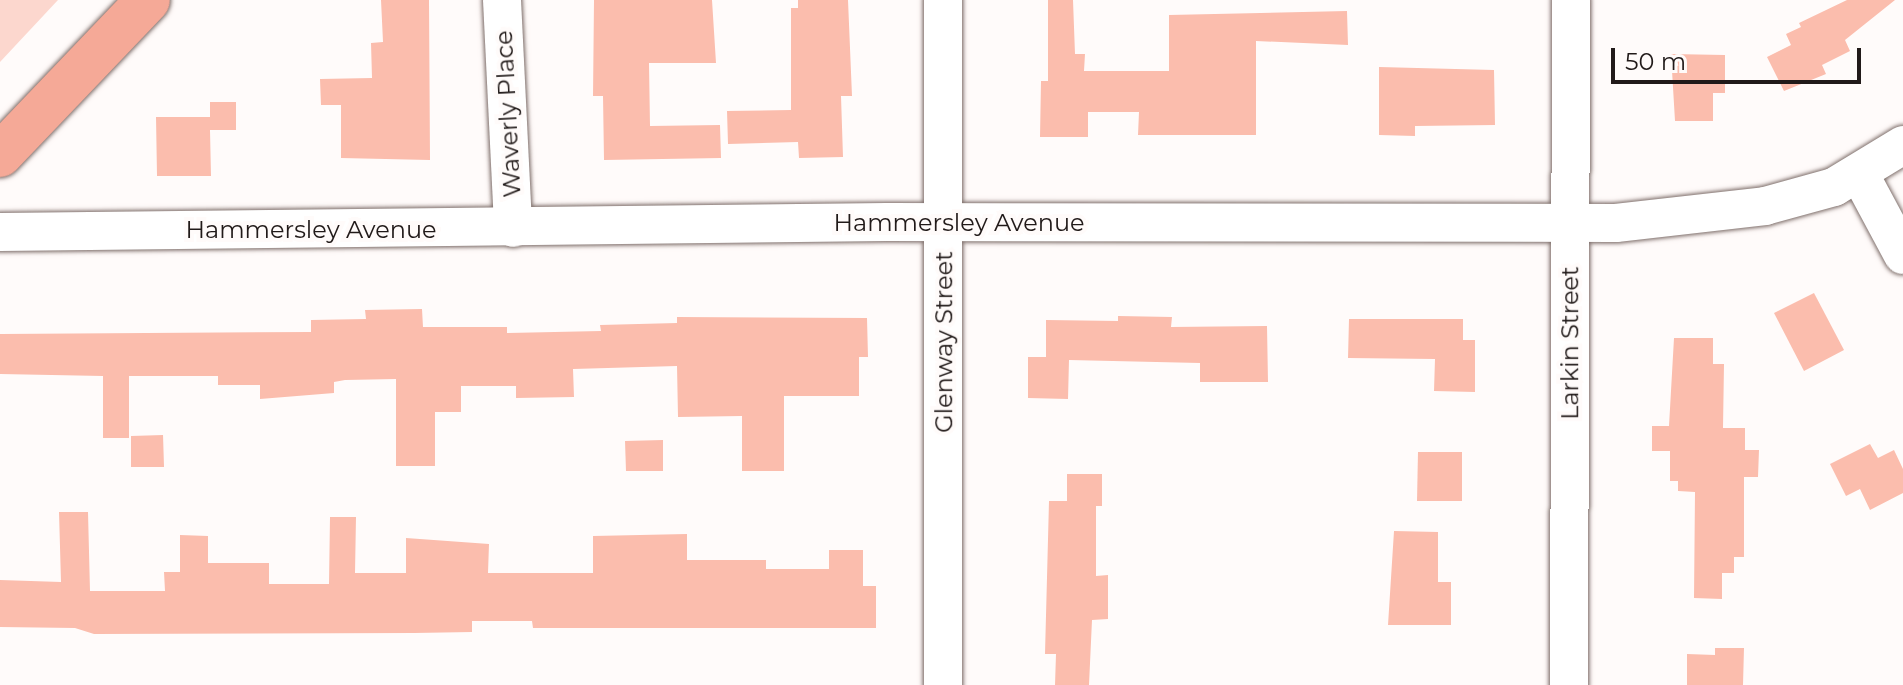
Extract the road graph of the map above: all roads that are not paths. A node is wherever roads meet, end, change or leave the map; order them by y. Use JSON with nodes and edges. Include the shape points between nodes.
{"nodes":[{"id":1,"x":148,"y":0,"type":"edge"},
{"id":2,"x":502,"y":0,"type":"edge"},
{"id":3,"x":943,"y":0,"type":"edge"},
{"id":4,"x":1571,"y":0,"type":"edge"},
{"id":5,"x":1903,"y":145,"type":"edge"},
{"id":6,"x":0,"y":155,"type":"edge"},
{"id":7,"x":1859,"y":173,"type":"junction"},
{"id":8,"x":945,"y":222,"type":"junction"},
{"id":9,"x":1570,"y":224,"type":"junction"},
{"id":10,"x":513,"y":228,"type":"junction"},
{"id":11,"x":0,"y":232,"type":"edge"},
{"id":12,"x":1903,"y":255,"type":"edge"},
{"id":13,"x":943,"y":685,"type":"edge"},
{"id":14,"x":1569,"y":685,"type":"edge"}],
"edges":[{"from":1,"to":6,"type":"main road"},
{"from":2,"to":10,"type":"street","name":"Waverly Place"},
{"from":3,"to":8,"type":"street","name":"Glenway Street"},
{"from":4,"to":9,"type":"street","name":"Larkin Street"},
{"from":5,"to":7,"type":"street","name":"Hammersley Avenue"},
{"from":7,"to":9,"type":"street","name":"Hammersley Avenue","via":[[1834,187],[1765,206],[1681,218]]},
{"from":7,"to":12,"type":"street"},
{"from":8,"to":9,"type":"street","name":"Hammersley Avenue"},
{"from":8,"to":10,"type":"street","name":"Hammersley Avenue"},
{"from":8,"to":13,"type":"street","name":"Glenway Street"},
{"from":9,"to":14,"type":"street","name":"Larkin Street"},
{"from":10,"to":11,"type":"street","name":"Hammersley Avenue"}]}
